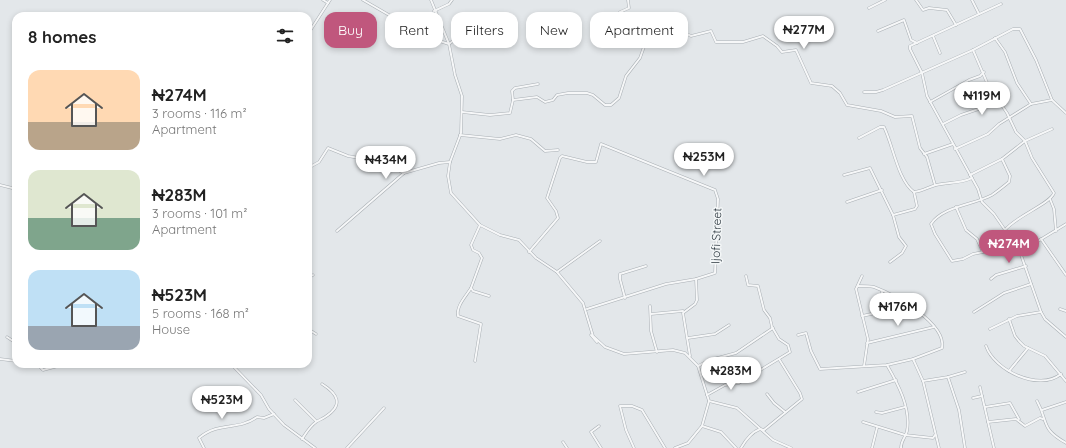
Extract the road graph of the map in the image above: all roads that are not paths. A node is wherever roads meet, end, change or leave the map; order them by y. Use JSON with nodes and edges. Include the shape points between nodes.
{"nodes":[{"id":1,"x":323,"y":0,"type":"edge"},
{"id":2,"x":330,"y":0,"type":"edge"},
{"id":3,"x":363,"y":0,"type":"edge"},
{"id":4,"x":431,"y":0,"type":"edge"},
{"id":5,"x":452,"y":0,"type":"edge"},
{"id":6,"x":628,"y":0,"type":"edge"},
{"id":7,"x":885,"y":0,"type":"edge"},
{"id":8,"x":916,"y":0,"type":"edge"},
{"id":9,"x":972,"y":0,"type":"edge"},
{"id":10,"x":328,"y":3,"type":"junction"},
{"id":11,"x":1001,"y":4,"type":"dead end"},
{"id":12,"x":869,"y":8,"type":"dead end"},
{"id":13,"x":434,"y":10,"type":"junction"},
{"id":14,"x":620,"y":12,"type":"edge"},
{"id":15,"x":979,"y":14,"type":"junction"},
{"id":16,"x":956,"y":25,"type":"junction"},
{"id":17,"x":312,"y":28,"type":"edge"},
{"id":18,"x":878,"y":31,"type":"dead end"},
{"id":19,"x":688,"y":34,"type":"edge"},
{"id":20,"x":933,"y":36,"type":"junction"},
{"id":21,"x":995,"y":38,"type":"junction"},
{"id":22,"x":917,"y":43,"type":"junction"},
{"id":23,"x":450,"y":44,"type":"junction"},
{"id":24,"x":644,"y":48,"type":"edge"},
{"id":25,"x":974,"y":50,"type":"junction"},
{"id":26,"x":940,"y":53,"type":"dead end"},
{"id":27,"x":984,"y":72,"type":"junction"},
{"id":28,"x":922,"y":73,"type":"junction"},
{"id":29,"x":538,"y":84,"type":"dead end"},
{"id":30,"x":864,"y":92,"type":"dead end"},
{"id":31,"x":513,"y":100,"type":"junction"},
{"id":32,"x":1052,"y":100,"type":"junction"},
{"id":33,"x":930,"y":102,"type":"junction"},
{"id":34,"x":999,"y":102,"type":"junction"},
{"id":35,"x":1031,"y":104,"type":"junction"},
{"id":36,"x":462,"y":112,"type":"junction"},
{"id":37,"x":1066,"y":113,"type":"edge"},
{"id":38,"x":1009,"y":118,"type":"junction"},
{"id":39,"x":943,"y":124,"type":"junction"},
{"id":40,"x":1052,"y":129,"type":"dead end"},
{"id":41,"x":460,"y":135,"type":"junction"},
{"id":42,"x":859,"y":138,"type":"dead end"},
{"id":43,"x":1025,"y":141,"type":"junction"},
{"id":44,"x":953,"y":144,"type":"junction"},
{"id":45,"x":955,"y":149,"type":"junction"},
{"id":46,"x":558,"y":150,"type":"dead end"},
{"id":47,"x":924,"y":154,"type":"junction"},
{"id":48,"x":1002,"y":159,"type":"junction"},
{"id":49,"x":450,"y":162,"type":"junction"},
{"id":50,"x":312,"y":166,"type":"edge"},
{"id":51,"x":404,"y":174,"type":"junction"},
{"id":52,"x":844,"y":175,"type":"dead end"},
{"id":53,"x":970,"y":175,"type":"junction"},
{"id":54,"x":972,"y":178,"type":"junction"},
{"id":55,"x":0,"y":185,"type":"edge"},
{"id":56,"x":935,"y":185,"type":"junction"},
{"id":57,"x":12,"y":188,"type":"edge"},
{"id":58,"x":882,"y":190,"type":"junction"},
{"id":59,"x":914,"y":192,"type":"junction"},
{"id":60,"x":981,"y":199,"type":"junction"},
{"id":61,"x":1050,"y":199,"type":"junction"},
{"id":62,"x":847,"y":202,"type":"dead end"},
{"id":63,"x":956,"y":207,"type":"junction"},
{"id":64,"x":893,"y":215,"type":"junction"},
{"id":65,"x":1066,"y":224,"type":"edge"},
{"id":66,"x":480,"y":225,"type":"junction"},
{"id":67,"x":1005,"y":230,"type":"junction"},
{"id":68,"x":337,"y":231,"type":"dead end"},
{"id":69,"x":1056,"y":231,"type":"junction"},
{"id":70,"x":1041,"y":238,"type":"junction"},
{"id":71,"x":600,"y":241,"type":"dead end"},
{"id":72,"x":1011,"y":241,"type":"junction"},
{"id":73,"x":529,"y":252,"type":"junction"},
{"id":74,"x":983,"y":252,"type":"junction"},
{"id":75,"x":1020,"y":252,"type":"junction"},
{"id":76,"x":890,"y":262,"type":"dead end"},
{"id":77,"x":646,"y":266,"type":"dead end"},
{"id":78,"x":1026,"y":266,"type":"junction"},
{"id":79,"x":557,"y":272,"type":"junction"},
{"id":80,"x":1066,"y":275,"type":"edge"},
{"id":81,"x":746,"y":276,"type":"dead end"},
{"id":82,"x":862,"y":276,"type":"dead end"},
{"id":83,"x":696,"y":279,"type":"junction"},
{"id":84,"x":991,"y":279,"type":"dead end"},
{"id":85,"x":1032,"y":284,"type":"junction"},
{"id":86,"x":858,"y":286,"type":"junction"},
{"id":87,"x":471,"y":288,"type":"junction"},
{"id":88,"x":882,"y":292,"type":"junction"},
{"id":89,"x":489,"y":296,"type":"dead end"},
{"id":90,"x":625,"y":298,"type":"junction"},
{"id":91,"x":650,"y":306,"type":"dead end"},
{"id":92,"x":909,"y":306,"type":"junction"},
{"id":93,"x":1060,"y":309,"type":"dead end"},
{"id":94,"x":587,"y":310,"type":"junction"},
{"id":95,"x":1066,"y":310,"type":"edge"},
{"id":96,"x":684,"y":311,"type":"junction"},
{"id":97,"x":882,"y":311,"type":"junction"},
{"id":98,"x":974,"y":312,"type":"dead end"},
{"id":99,"x":1041,"y":312,"type":"junction"},
{"id":100,"x":651,"y":314,"type":"junction"},
{"id":101,"x":862,"y":316,"type":"junction"},
{"id":102,"x":1009,"y":319,"type":"junction"},
{"id":103,"x":729,"y":325,"type":"dead end"},
{"id":104,"x":934,"y":327,"type":"junction"},
{"id":105,"x":773,"y":328,"type":"junction"},
{"id":106,"x":990,"y":329,"type":"dead end"},
{"id":107,"x":312,"y":331,"type":"edge"},
{"id":108,"x":316,"y":334,"type":"dead end"},
{"id":109,"x":798,"y":335,"type":"dead end"},
{"id":110,"x":7,"y":337,"type":"dead end"},
{"id":111,"x":1066,"y":337,"type":"edge"},
{"id":112,"x":688,"y":338,"type":"junction"},
{"id":113,"x":12,"y":340,"type":"edge"},
{"id":114,"x":867,"y":343,"type":"junction"},
{"id":115,"x":986,"y":346,"type":"dead end"},
{"id":116,"x":1028,"y":348,"type":"junction"},
{"id":117,"x":657,"y":352,"type":"junction"},
{"id":118,"x":690,"y":356,"type":"junction"},
{"id":119,"x":0,"y":359,"type":"edge"},
{"id":120,"x":779,"y":359,"type":"junction"},
{"id":121,"x":913,"y":359,"type":"junction"},
{"id":122,"x":12,"y":361,"type":"edge"},
{"id":123,"x":475,"y":362,"type":"dead end"},
{"id":124,"x":887,"y":365,"type":"junction"},
{"id":125,"x":698,"y":366,"type":"junction"},
{"id":126,"x":864,"y":366,"type":"junction"},
{"id":127,"x":41,"y":368,"type":"edge"},
{"id":128,"x":50,"y":368,"type":"edge"},
{"id":129,"x":235,"y":368,"type":"edge"},
{"id":130,"x":1009,"y":371,"type":"junction"},
{"id":131,"x":965,"y":372,"type":"dead end"},
{"id":132,"x":1061,"y":374,"type":"junction"},
{"id":133,"x":948,"y":377,"type":"junction"},
{"id":134,"x":896,"y":380,"type":"junction"},
{"id":135,"x":923,"y":381,"type":"junction"},
{"id":136,"x":1066,"y":382,"type":"edge"},
{"id":137,"x":322,"y":384,"type":"dead end"},
{"id":138,"x":980,"y":387,"type":"dead end"},
{"id":139,"x":858,"y":392,"type":"dead end"},
{"id":140,"x":767,"y":394,"type":"dead end"},
{"id":141,"x":708,"y":395,"type":"junction"},
{"id":142,"x":982,"y":396,"type":"junction"},
{"id":143,"x":973,"y":398,"type":"dead end"},
{"id":144,"x":295,"y":400,"type":"dead end"},
{"id":145,"x":709,"y":401,"type":"junction"},
{"id":146,"x":1037,"y":401,"type":"dead end"},
{"id":147,"x":1066,"y":402,"type":"edge"},
{"id":148,"x":905,"y":407,"type":"junction"},
{"id":149,"x":985,"y":407,"type":"junction"},
{"id":150,"x":384,"y":408,"type":"dead end"},
{"id":151,"x":1042,"y":410,"type":"junction"},
{"id":152,"x":784,"y":412,"type":"junction"},
{"id":153,"x":876,"y":412,"type":"dead end"},
{"id":154,"x":274,"y":414,"type":"junction"},
{"id":155,"x":1043,"y":419,"type":"junction"},
{"id":156,"x":1019,"y":420,"type":"junction"},
{"id":157,"x":316,"y":421,"type":"junction"},
{"id":158,"x":862,"y":422,"type":"dead end"},
{"id":159,"x":988,"y":422,"type":"junction"},
{"id":160,"x":599,"y":426,"type":"dead end"},
{"id":161,"x":702,"y":426,"type":"junction"},
{"id":162,"x":877,"y":427,"type":"junction"},
{"id":163,"x":764,"y":430,"type":"junction"},
{"id":164,"x":905,"y":435,"type":"junction"},
{"id":165,"x":935,"y":435,"type":"junction"},
{"id":166,"x":302,"y":439,"type":"junction"},
{"id":167,"x":563,"y":442,"type":"dead end"},
{"id":168,"x":1066,"y":443,"type":"edge"},
{"id":169,"x":786,"y":447,"type":"edge"},
{"id":170,"x":204,"y":448,"type":"edge"},
{"id":171,"x":315,"y":448,"type":"edge"},
{"id":172,"x":347,"y":448,"type":"edge"},
{"id":173,"x":567,"y":448,"type":"edge"},
{"id":174,"x":601,"y":448,"type":"edge"},
{"id":175,"x":634,"y":448,"type":"edge"},
{"id":176,"x":665,"y":448,"type":"edge"},
{"id":177,"x":675,"y":448,"type":"edge"},
{"id":178,"x":736,"y":448,"type":"edge"},
{"id":179,"x":741,"y":448,"type":"edge"},
{"id":180,"x":791,"y":448,"type":"edge"},
{"id":181,"x":872,"y":448,"type":"edge"},
{"id":182,"x":901,"y":448,"type":"edge"},
{"id":183,"x":938,"y":448,"type":"edge"},
{"id":184,"x":965,"y":448,"type":"edge"},
{"id":185,"x":994,"y":448,"type":"edge"}],
"edges":[{"from":1,"to":10,"type":"street"},
{"from":2,"to":10,"type":"street"},
{"from":3,"to":23,"type":"street","via":[[427,37]]},
{"from":4,"to":13,"type":"street"},
{"from":5,"to":13,"type":"street","via":[[449,4]]},
{"from":6,"to":14,"type":"street","via":[[629,8]]},
{"from":7,"to":12,"type":"street"},
{"from":8,"to":16,"type":"street","via":[[923,10],[947,10]]},
{"from":9,"to":15,"type":"street"},
{"from":10,"to":17,"type":"street"},
{"from":11,"to":15,"type":"street"},
{"from":13,"to":23,"type":"street"},
{"from":15,"to":16,"type":"street"},
{"from":16,"to":20,"type":"street"},
{"from":18,"to":22,"type":"street","via":[[904,20],[911,40]]},
{"from":19,"to":47,"type":"street","via":[[711,31],[716,42],[724,43],[766,37],[782,52],[796,50],[810,83],[832,86],[847,105],[884,111],[895,117],[912,116],[920,148]]},
{"from":20,"to":22,"type":"street"},
{"from":20,"to":26,"type":"street"},
{"from":21,"to":25,"type":"street"},
{"from":21,"to":32,"type":"street","via":[[1013,30],[1022,30]]},
{"from":21,"to":35,"type":"street","via":[[1005,52],[1017,83]]},
{"from":22,"to":28,"type":"street","via":[[910,46],[910,49]]},
{"from":23,"to":36,"type":"street","via":[[455,75],[462,96]]},
{"from":24,"to":31,"type":"street","via":[[640,58],[626,76],[619,98],[611,105],[605,105],[593,95],[581,92],[557,95],[545,102],[537,97]]},
{"from":25,"to":27,"type":"street"},
{"from":25,"to":28,"type":"street"},
{"from":27,"to":33,"type":"street"},
{"from":27,"to":34,"type":"street","via":[[988,85]]},
{"from":28,"to":30,"type":"street","via":[[876,92]]},
{"from":28,"to":33,"type":"street"},
{"from":29,"to":31,"type":"street","via":[[515,88],[512,91]]},
{"from":31,"to":36,"type":"street","via":[[510,113],[490,115]]},
{"from":32,"to":35,"type":"street"},
{"from":32,"to":37,"type":"street"},
{"from":33,"to":39,"type":"street"},
{"from":34,"to":38,"type":"street"},
{"from":34,"to":39,"type":"street"},
{"from":35,"to":38,"type":"street"},
{"from":36,"to":41,"type":"street"},
{"from":38,"to":43,"type":"street","via":[[1016,132]]},
{"from":38,"to":45,"type":"street","via":[[988,134]]},
{"from":39,"to":44,"type":"street"},
{"from":40,"to":43,"type":"street"},
{"from":41,"to":46,"type":"street","via":[[500,139],[516,136],[531,139],[545,151]]},
{"from":41,"to":49,"type":"street"},
{"from":42,"to":59,"type":"street","via":[[884,127],[900,171]]},
{"from":43,"to":48,"type":"street"},
{"from":43,"to":61,"type":"street","via":[[1032,158],[1054,193]]},
{"from":44,"to":45,"type":"street"},
{"from":44,"to":47,"type":"street"},
{"from":45,"to":53,"type":"street"},
{"from":47,"to":56,"type":"street"},
{"from":48,"to":53,"type":"street"},
{"from":48,"to":60,"type":"street","via":[[1010,176],[1009,182],[992,195]]},
{"from":49,"to":51,"type":"street"},
{"from":49,"to":66,"type":"street","via":[[448,176],[451,193]]},
{"from":50,"to":51,"type":"street","via":[[319,162],[328,148],[348,156],[381,162]]},
{"from":51,"to":68,"type":"street"},
{"from":52,"to":58,"type":"street","via":[[870,168]]},
{"from":53,"to":54,"type":"street"},
{"from":54,"to":56,"type":"street","via":[[964,182]]},
{"from":54,"to":60,"type":"street"},
{"from":55,"to":57,"type":"street"},
{"from":56,"to":59,"type":"street","via":[[924,191]]},
{"from":58,"to":62,"type":"street"},
{"from":58,"to":64,"type":"street"},
{"from":59,"to":64,"type":"street","via":[[917,206],[915,210]]},
{"from":60,"to":63,"type":"street"},
{"from":60,"to":67,"type":"street"},
{"from":61,"to":67,"type":"street","via":[[1012,222]]},
{"from":61,"to":69,"type":"street"},
{"from":63,"to":74,"type":"street","via":[[966,230],[977,239]]},
{"from":63,"to":74,"type":"street","via":[[935,218],[931,224],[937,239],[952,261]]},
{"from":64,"to":76,"type":"street","via":[[899,237],[906,246],[902,253]]},
{"from":65,"to":69,"type":"street"},
{"from":66,"to":73,"type":"street","via":[[500,235],[519,240]]},
{"from":66,"to":87,"type":"street","via":[[471,245],[482,258]]},
{"from":67,"to":72,"type":"street"},
{"from":69,"to":70,"type":"street"},
{"from":70,"to":75,"type":"street"},
{"from":70,"to":80,"type":"street"},
{"from":71,"to":79,"type":"street"},
{"from":72,"to":74,"type":"street"},
{"from":72,"to":75,"type":"street"},
{"from":73,"to":79,"type":"street"},
{"from":73,"to":83,"type":"street","name":"Ijofi Street","via":[[558,218],[547,198],[560,158],[568,156],[596,162],[601,144],[715,190],[718,199],[715,273]]},
{"from":75,"to":78,"type":"street"},
{"from":77,"to":90,"type":"street","via":[[620,274]]},
{"from":78,"to":84,"type":"street","via":[[996,275]]},
{"from":78,"to":85,"type":"street"},
{"from":79,"to":94,"type":"street"},
{"from":81,"to":105,"type":"street","via":[[748,285],[758,286],[764,310]]},
{"from":82,"to":86,"type":"street"},
{"from":83,"to":90,"type":"street","name":"Ijofi Street","via":[[666,284]]},
{"from":83,"to":96,"type":"street","via":[[698,300]]},
{"from":85,"to":98,"type":"street","via":[[1004,293]]},
{"from":85,"to":99,"type":"street"},
{"from":86,"to":88,"type":"street","via":[[873,287]]},
{"from":86,"to":101,"type":"street","via":[[856,289]]},
{"from":87,"to":89,"type":"street"},
{"from":87,"to":123,"type":"street","via":[[457,313],[458,316],[481,324]]},
{"from":88,"to":92,"type":"street"},
{"from":88,"to":97,"type":"street"},
{"from":90,"to":94,"type":"street","name":"Ijofi Street"},
{"from":91,"to":100,"type":"street"},
{"from":92,"to":97,"type":"street"},
{"from":92,"to":104,"type":"street","via":[[922,314]]},
{"from":93,"to":95,"type":"street"},
{"from":94,"to":117,"type":"street","via":[[591,332],[605,347],[624,354]]},
{"from":96,"to":100,"type":"street"},
{"from":96,"to":112,"type":"street"},
{"from":97,"to":101,"type":"street"},
{"from":99,"to":102,"type":"street"},
{"from":99,"to":111,"type":"street","via":[[1045,319]]},
{"from":100,"to":117,"type":"street","via":[[651,331]]},
{"from":101,"to":114,"type":"street"},
{"from":102,"to":106,"type":"street"},
{"from":102,"to":116,"type":"street","via":[[1015,336]]},
{"from":103,"to":112,"type":"street","via":[[715,334]]},
{"from":104,"to":114,"type":"street"},
{"from":104,"to":121,"type":"street","via":[[942,341],[942,348]]},
{"from":105,"to":120,"type":"street","via":[[779,339],[790,348],[790,352]]},
{"from":105,"to":125,"type":"street","via":[[740,351]]},
{"from":107,"to":108,"type":"street"},
{"from":109,"to":126,"type":"street","via":[[806,333],[820,369]]},
{"from":110,"to":113,"type":"street"},
{"from":112,"to":118,"type":"street"},
{"from":114,"to":126,"type":"street"},
{"from":115,"to":130,"type":"street","via":[[991,356]]},
{"from":116,"to":130,"type":"street"},
{"from":116,"to":132,"type":"street","via":[[1045,356]]},
{"from":117,"to":118,"type":"street","via":[[680,351]]},
{"from":118,"to":125,"type":"street"},
{"from":119,"to":122,"type":"street"},
{"from":120,"to":141,"type":"street","via":[[739,383],[725,385]]},
{"from":120,"to":152,"type":"street","via":[[802,398]]},
{"from":121,"to":124,"type":"street"},
{"from":121,"to":135,"type":"street"},
{"from":124,"to":126,"type":"street"},
{"from":124,"to":134,"type":"street"},
{"from":125,"to":141,"type":"street"},
{"from":127,"to":128,"type":"street"},
{"from":129,"to":154,"type":"street","via":[[261,395]]},
{"from":130,"to":132,"type":"street","via":[[1030,380],[1047,381]]},
{"from":131,"to":133,"type":"street"},
{"from":132,"to":136,"type":"street"},
{"from":133,"to":135,"type":"street"},
{"from":133,"to":184,"type":"street","via":[[959,410]]},
{"from":134,"to":139,"type":"street"},
{"from":134,"to":148,"type":"street"},
{"from":135,"to":165,"type":"street"},
{"from":137,"to":157,"type":"street","via":[[335,394],[337,400],[333,411]]},
{"from":138,"to":142,"type":"street"},
{"from":140,"to":152,"type":"street"},
{"from":141,"to":145,"type":"street"},
{"from":142,"to":143,"type":"street"},
{"from":142,"to":149,"type":"street"},
{"from":144,"to":157,"type":"street"},
{"from":145,"to":161,"type":"street"},
{"from":145,"to":163,"type":"street","via":[[737,408]]},
{"from":146,"to":151,"type":"street"},
{"from":147,"to":151,"type":"street"},
{"from":148,"to":153,"type":"street","via":[[882,413]]},
{"from":148,"to":164,"type":"street"},
{"from":149,"to":156,"type":"street","via":[[1010,403]]},
{"from":149,"to":159,"type":"street"},
{"from":150,"to":172,"type":"street"},
{"from":151,"to":155,"type":"street"},
{"from":152,"to":163,"type":"street"},
{"from":154,"to":166,"type":"street"},
{"from":154,"to":170,"type":"street","via":[[264,418],[257,417],[234,426],[208,430],[199,438]]},
{"from":155,"to":156,"type":"street","via":[[1024,426]]},
{"from":155,"to":168,"type":"street","via":[[1049,431]]},
{"from":156,"to":159,"type":"street","via":[[1008,418]]},
{"from":157,"to":166,"type":"street"},
{"from":158,"to":162,"type":"street"},
{"from":159,"to":185,"type":"street"},
{"from":160,"to":174,"type":"street","via":[[591,432]]},
{"from":161,"to":177,"type":"street","via":[[688,443]]},
{"from":161,"to":178,"type":"street","via":[[721,432]]},
{"from":162,"to":164,"type":"street"},
{"from":162,"to":181,"type":"street"},
{"from":163,"to":169,"type":"street","via":[[773,440]]},
{"from":163,"to":179,"type":"street","via":[[756,430]]},
{"from":164,"to":165,"type":"street","via":[[933,438]]},
{"from":164,"to":182,"type":"street"},
{"from":165,"to":183,"type":"street"},
{"from":166,"to":171,"type":"street"},
{"from":167,"to":173,"type":"street"},
{"from":169,"to":180,"type":"street"},
{"from":175,"to":176,"type":"street","via":[[620,406],[632,406],[642,410]]}]}
